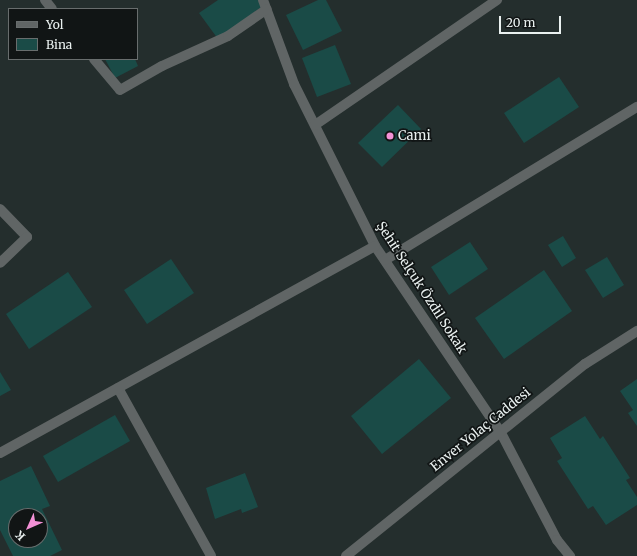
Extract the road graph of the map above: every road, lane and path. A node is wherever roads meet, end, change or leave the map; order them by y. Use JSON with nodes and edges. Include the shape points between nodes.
{"nodes":[{"id":1,"x":45,"y":0,"type":"edge"},
{"id":2,"x":497,"y":0,"type":"edge"},
{"id":3,"x":265,"y":5,"type":"edge"},
{"id":4,"x":51,"y":8,"type":"edge"},
{"id":5,"x":95,"y":60,"type":"edge"},
{"id":6,"x":637,"y":107,"type":"edge"},
{"id":7,"x":315,"y":125,"type":"junction"},
{"id":8,"x":0,"y":209,"type":"edge"},
{"id":9,"x":375,"y":246,"type":"junction"},
{"id":10,"x":385,"y":260,"type":"junction"},
{"id":11,"x":0,"y":263,"type":"edge"},
{"id":12,"x":637,"y":332,"type":"edge"},
{"id":13,"x":118,"y":388,"type":"junction"},
{"id":14,"x":500,"y":431,"type":"junction"},
{"id":15,"x":0,"y":453,"type":"edge"},
{"id":16,"x":211,"y":556,"type":"edge"},
{"id":17,"x":347,"y":556,"type":"edge"},
{"id":18,"x":570,"y":556,"type":"edge"}],
"edges":[{"from":1,"to":4,"type":"street"},
{"from":2,"to":7,"type":"street"},
{"from":3,"to":5,"type":"street","via":[[228,36],[162,66],[120,90]]},
{"from":3,"to":7,"type":"street","name":"Şehit Selçuk Özdil Sokak","via":[[294,84]]},
{"from":6,"to":10,"type":"street"},
{"from":7,"to":9,"type":"street","name":"Şehit Selçuk Özdil Sokak"},
{"from":8,"to":11,"type":"street","via":[[27,238]]},
{"from":9,"to":10,"type":"street","name":"Şehit Selçuk Özdil Sokak"},
{"from":9,"to":13,"type":"street"},
{"from":10,"to":14,"type":"street","name":"Şehit Selçuk Özdil Sokak"},
{"from":12,"to":14,"type":"street","name":"Enver Yolaç Caddesi","via":[[584,364]]},
{"from":13,"to":15,"type":"street"},
{"from":13,"to":16,"type":"street"},
{"from":14,"to":17,"type":"street","name":"Enver Yolaç Caddesi"},
{"from":14,"to":18,"type":"street","name":"Şehit Selçuk Özdil Sokak","via":[[557,540]]}]}
